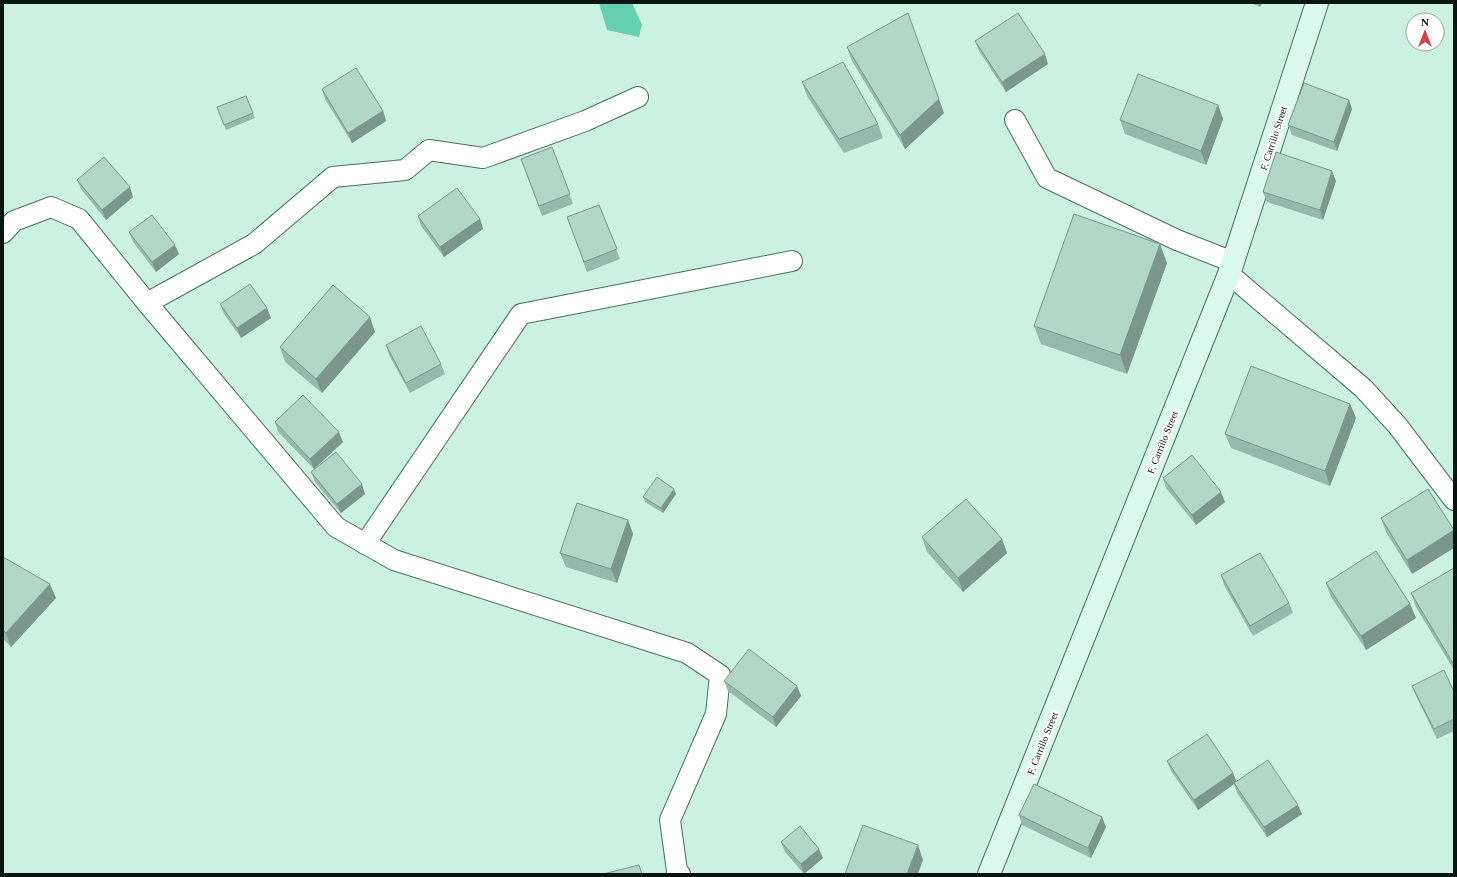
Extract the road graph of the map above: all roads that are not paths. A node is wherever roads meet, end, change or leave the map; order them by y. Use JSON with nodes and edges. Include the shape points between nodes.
{"nodes":[{"id":1,"x":1317,"y":3,"type":"edge"},
{"id":2,"x":638,"y":96,"type":"dead end"},
{"id":3,"x":1015,"y":120,"type":"dead end"},
{"id":4,"x":3,"y":233,"type":"edge"},
{"id":5,"x":792,"y":261,"type":"dead end"},
{"id":6,"x":1231,"y":268,"type":"junction"},
{"id":7,"x":147,"y":303,"type":"junction"},
{"id":8,"x":1454,"y":500,"type":"edge"},
{"id":9,"x":365,"y":544,"type":"junction"},
{"id":10,"x":680,"y":874,"type":"edge"},
{"id":11,"x":989,"y":874,"type":"edge"}],
"edges":[{"from":1,"to":6,"type":"street","name":"F. Carrillo Street"},
{"from":2,"to":7,"type":"street","via":[[585,121],[483,158],[430,150],[405,170],[333,177],[254,244]]},
{"from":3,"to":6,"type":"street","via":[[1047,178]]},
{"from":4,"to":7,"type":"street","via":[[14,221],[51,207],[79,218]]},
{"from":5,"to":9,"type":"street","via":[[521,314]]},
{"from":6,"to":8,"type":"street","via":[[1363,388],[1397,425]]},
{"from":6,"to":11,"type":"street","name":"F. Carrillo Street"},
{"from":7,"to":9,"type":"street","via":[[336,527]]},
{"from":9,"to":10,"type":"street","via":[[394,560],[687,653],[720,675],[716,714],[670,820],[677,871]]}]}
